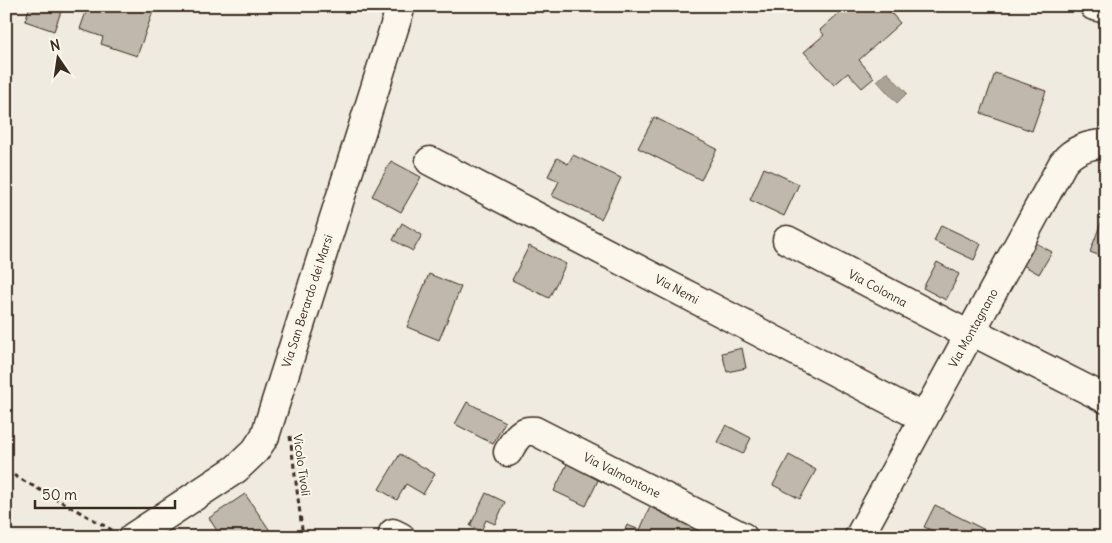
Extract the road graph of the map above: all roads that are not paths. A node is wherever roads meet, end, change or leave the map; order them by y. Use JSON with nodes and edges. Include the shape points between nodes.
{"nodes":[{"id":1,"x":401,"y":6,"type":"edge"},
{"id":2,"x":1094,"y":6,"type":"edge"},
{"id":3,"x":1106,"y":10,"type":"edge"},
{"id":4,"x":1106,"y":144,"type":"edge"},
{"id":5,"x":430,"y":160,"type":"dead end"},
{"id":6,"x":787,"y":240,"type":"dead end"},
{"id":7,"x":970,"y":333,"type":"junction"},
{"id":8,"x":1106,"y":399,"type":"edge"},
{"id":9,"x":924,"y":418,"type":"junction"},
{"id":10,"x":508,"y":452,"type":"dead end"},
{"id":11,"x":124,"y":534,"type":"edge"},
{"id":12,"x":743,"y":537,"type":"edge"},
{"id":13,"x":859,"y":537,"type":"edge"}],
"edges":[{"from":1,"to":11,"type":"street","name":"Via San Berardo dei Marsi","via":[[265,436],[236,469]]},
{"from":2,"to":3,"type":"street"},
{"from":4,"to":7,"type":"street","name":"Via Montagnano","via":[[1079,150],[1063,163]]},
{"from":5,"to":9,"type":"street","name":"Via Nemi"},
{"from":6,"to":7,"type":"street","name":"Via Colonna"},
{"from":7,"to":8,"type":"street","name":"Via Colonna"},
{"from":7,"to":9,"type":"street","name":"Via Montagnano"},
{"from":9,"to":13,"type":"street","name":"Via Montagnano"},
{"from":10,"to":12,"type":"street","name":"Via Valmontone","via":[[518,435],[526,430],[535,431]]}]}
